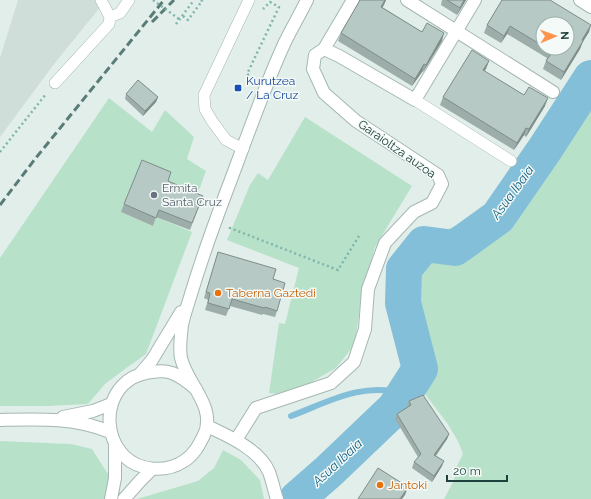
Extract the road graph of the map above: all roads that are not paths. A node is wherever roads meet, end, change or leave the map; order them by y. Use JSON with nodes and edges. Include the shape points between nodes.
{"nodes":[{"id":1,"x":101,"y":0,"type":"edge"},
{"id":2,"x":129,"y":0,"type":"edge"},
{"id":3,"x":249,"y":0,"type":"edge"},
{"id":4,"x":307,"y":0,"type":"edge"},
{"id":5,"x":353,"y":0,"type":"edge"},
{"id":6,"x":407,"y":0,"type":"edge"},
{"id":7,"x":475,"y":0,"type":"edge"},
{"id":8,"x":580,"y":0,"type":"edge"},
{"id":9,"x":591,"y":7,"type":"edge"},
{"id":10,"x":110,"y":17,"type":"junction"},
{"id":11,"x":456,"y":31,"type":"junction"},
{"id":12,"x":324,"y":49,"type":"junction"},
{"id":13,"x":55,"y":82,"type":"road end"},
{"id":14,"x":552,"y":92,"type":"dead end"},
{"id":15,"x":415,"y":100,"type":"junction"},
{"id":16,"x":242,"y":149,"type":"junction"},
{"id":17,"x":511,"y":161,"type":"dead end"},
{"id":18,"x":193,"y":288,"type":"junction"},
{"id":19,"x":140,"y":374,"type":"junction"},
{"id":20,"x":196,"y":389,"type":"junction"},
{"id":21,"x":111,"y":404,"type":"junction"},
{"id":22,"x":54,"y":419,"type":"junction"},
{"id":23,"x":0,"y":420,"type":"edge"},
{"id":24,"x":208,"y":426,"type":"junction"},
{"id":25,"x":110,"y":432,"type":"junction"},
{"id":26,"x":236,"y":440,"type":"junction"},
{"id":27,"x":115,"y":444,"type":"junction"},
{"id":28,"x":152,"y":469,"type":"junction"},
{"id":29,"x":111,"y":499,"type":"edge"},
{"id":30,"x":124,"y":499,"type":"edge"},
{"id":31,"x":277,"y":499,"type":"edge"}],
"edges":[{"from":1,"to":10,"type":"lane"},
{"from":2,"to":10,"type":"lane","via":[[120,13]]},
{"from":3,"to":16,"type":"lane","via":[[204,94],[205,110],[212,121],[226,140]]},
{"from":4,"to":16,"type":"street","via":[[285,42]]},
{"from":5,"to":12,"type":"street"},
{"from":6,"to":11,"type":"street"},
{"from":7,"to":11,"type":"street"},
{"from":8,"to":9,"type":"street"},
{"from":10,"to":13,"type":"lane","via":[[109,24]]},
{"from":11,"to":14,"type":"street"},
{"from":11,"to":15,"type":"street"},
{"from":12,"to":15,"type":"street"},
{"from":12,"to":26,"type":"street","name":"Garaioltza auzoa","via":[[315,55],[313,69],[324,93],[356,121],[438,175],[442,184],[432,203],[414,212],[385,243],[368,289],[365,329],[354,362],[332,383],[256,408]]},
{"from":15,"to":17,"type":"lane"},
{"from":16,"to":18,"type":"street"},
{"from":18,"to":19,"type":"street","via":[[178,318],[152,360]]},
{"from":18,"to":20,"type":"street","via":[[182,324],[181,357]]},
{"from":19,"to":20,"type":"street","via":[[170,372]]},
{"from":19,"to":21,"type":"street","via":[[118,391]]},
{"from":20,"to":24,"type":"street","via":[[203,403]]},
{"from":21,"to":22,"type":"street","via":[[93,411]]},
{"from":21,"to":25,"type":"street","via":[[108,418]]},
{"from":22,"to":23,"type":"street"},
{"from":22,"to":25,"type":"street","via":[[97,426]]},
{"from":24,"to":26,"type":"street"},
{"from":24,"to":28,"type":"street","via":[[196,450],[184,461],[169,468]]},
{"from":25,"to":27,"type":"street"},
{"from":26,"to":31,"type":"street","via":[[258,457],[268,471]]},
{"from":27,"to":28,"type":"street","via":[[137,465]]},
{"from":27,"to":29,"type":"street","via":[[115,478]]},
{"from":28,"to":30,"type":"street"}]}
